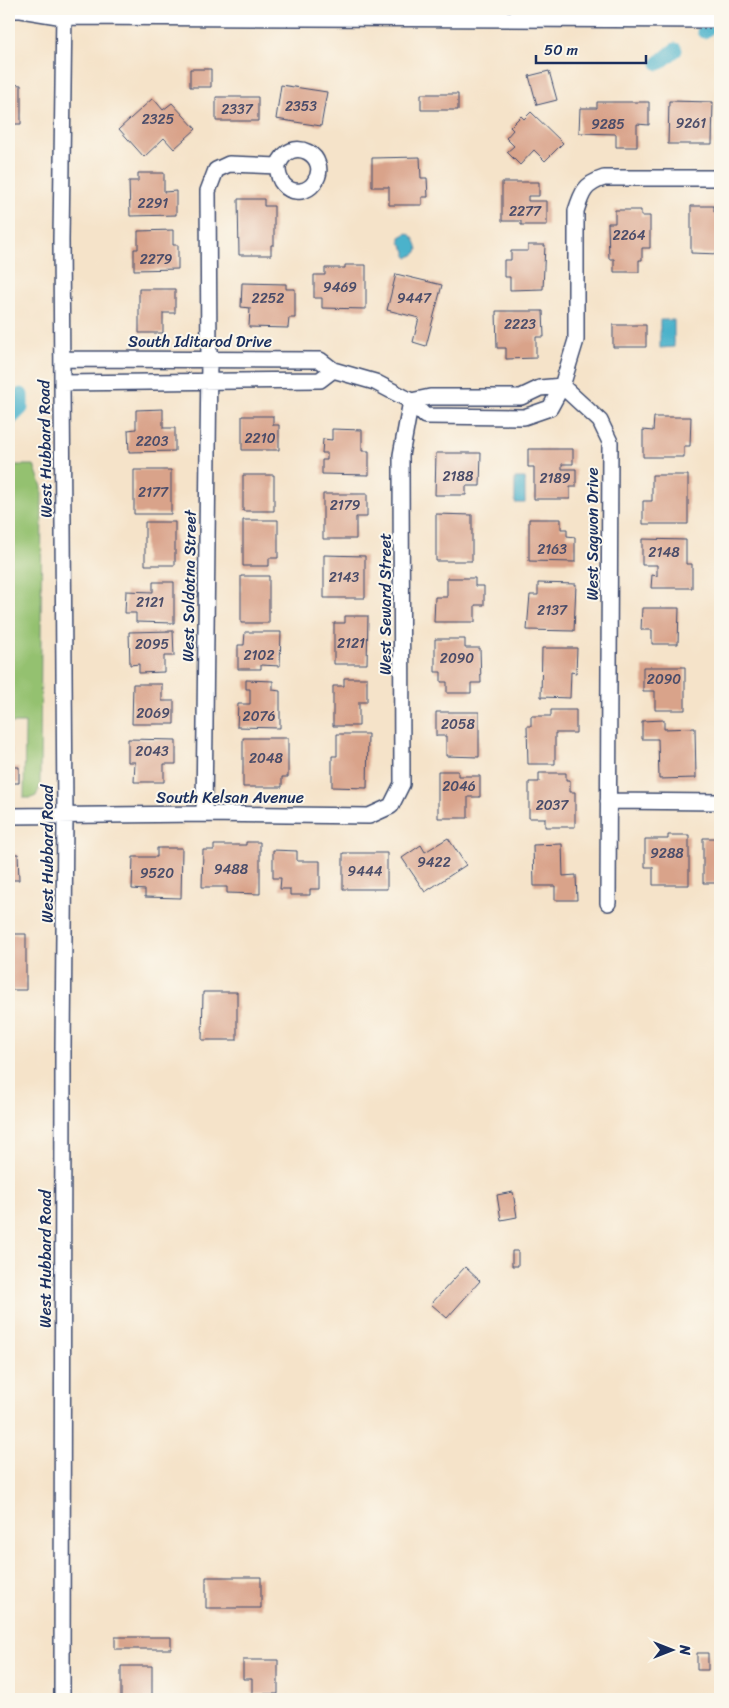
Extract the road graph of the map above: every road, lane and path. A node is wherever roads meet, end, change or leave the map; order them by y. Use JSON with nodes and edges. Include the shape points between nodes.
{"nodes":[{"id":1,"x":9,"y":10,"type":"edge"},
{"id":2,"x":64,"y":13,"type":"edge"},
{"id":3,"x":720,"y":20,"type":"edge"},
{"id":4,"x":278,"y":166,"type":"dead end"},
{"id":5,"x":720,"y":178,"type":"edge"},
{"id":6,"x":62,"y":359,"type":"junction"},
{"id":7,"x":209,"y":359,"type":"junction"},
{"id":8,"x":333,"y":370,"type":"junction"},
{"id":9,"x":209,"y":381,"type":"junction"},
{"id":10,"x":62,"y":383,"type":"junction"},
{"id":11,"x":562,"y":386,"type":"junction"},
{"id":12,"x":411,"y":402,"type":"junction"},
{"id":13,"x":608,"y":801,"type":"junction"},
{"id":14,"x":720,"y":802,"type":"edge"},
{"id":15,"x":392,"y":806,"type":"joint"},
{"id":16,"x":204,"y":814,"type":"junction"},
{"id":17,"x":9,"y":816,"type":"edge"},
{"id":18,"x":65,"y":816,"type":"junction"},
{"id":19,"x":608,"y":903,"type":"dead end"},
{"id":20,"x":62,"y":1699,"type":"edge"}],
"edges":[{"from":1,"to":2,"type":"street"},
{"from":2,"to":3,"type":"street"},
{"from":2,"to":6,"type":"street","name":"West Hubbard Road"},
{"from":4,"to":7,"type":"street","name":"West Soldotna Street","via":[[229,164],[216,170],[208,191]]},
{"from":5,"to":11,"type":"street","via":[[604,178],[586,188],[576,211],[576,340]]},
{"from":6,"to":7,"type":"street","name":"South Iditarod Drive"},
{"from":6,"to":10,"type":"street","name":"West Hubbard Road"},
{"from":7,"to":8,"type":"street","name":"South Iditarod Drive","via":[[320,360]]},
{"from":7,"to":9,"type":"street","name":"West Soldotna Street"},
{"from":8,"to":9,"type":"street","via":[[320,380]]},
{"from":8,"to":12,"type":"street","name":"South Iditarod Drive","via":[[375,382]]},
{"from":9,"to":10,"type":"street"},
{"from":9,"to":16,"type":"street","name":"West Soldotna Street"},
{"from":10,"to":18,"type":"street","name":"West Hubbard Road"},
{"from":11,"to":12,"type":"street","via":[[540,388],[521,396],[430,397]]},
{"from":11,"to":12,"type":"street","name":"South Iditarod Drive","via":[[550,408],[524,417],[425,416]]},
{"from":11,"to":13,"type":"street","name":"West Sagwon Drive","via":[[600,421],[610,442]]},
{"from":12,"to":15,"type":"street","name":"West Seward Street","via":[[402,455],[402,784]]},
{"from":13,"to":14,"type":"street"},
{"from":13,"to":19,"type":"street","name":"West Sagwon Drive"},
{"from":15,"to":16,"type":"street","name":"South Kelsan Avenue","via":[[369,816]]},
{"from":16,"to":18,"type":"street","name":"South Kelsan Avenue"},
{"from":17,"to":18,"type":"street","name":"South Kelsan Avenue"},
{"from":18,"to":20,"type":"street","name":"West Hubbard Road"}]}
